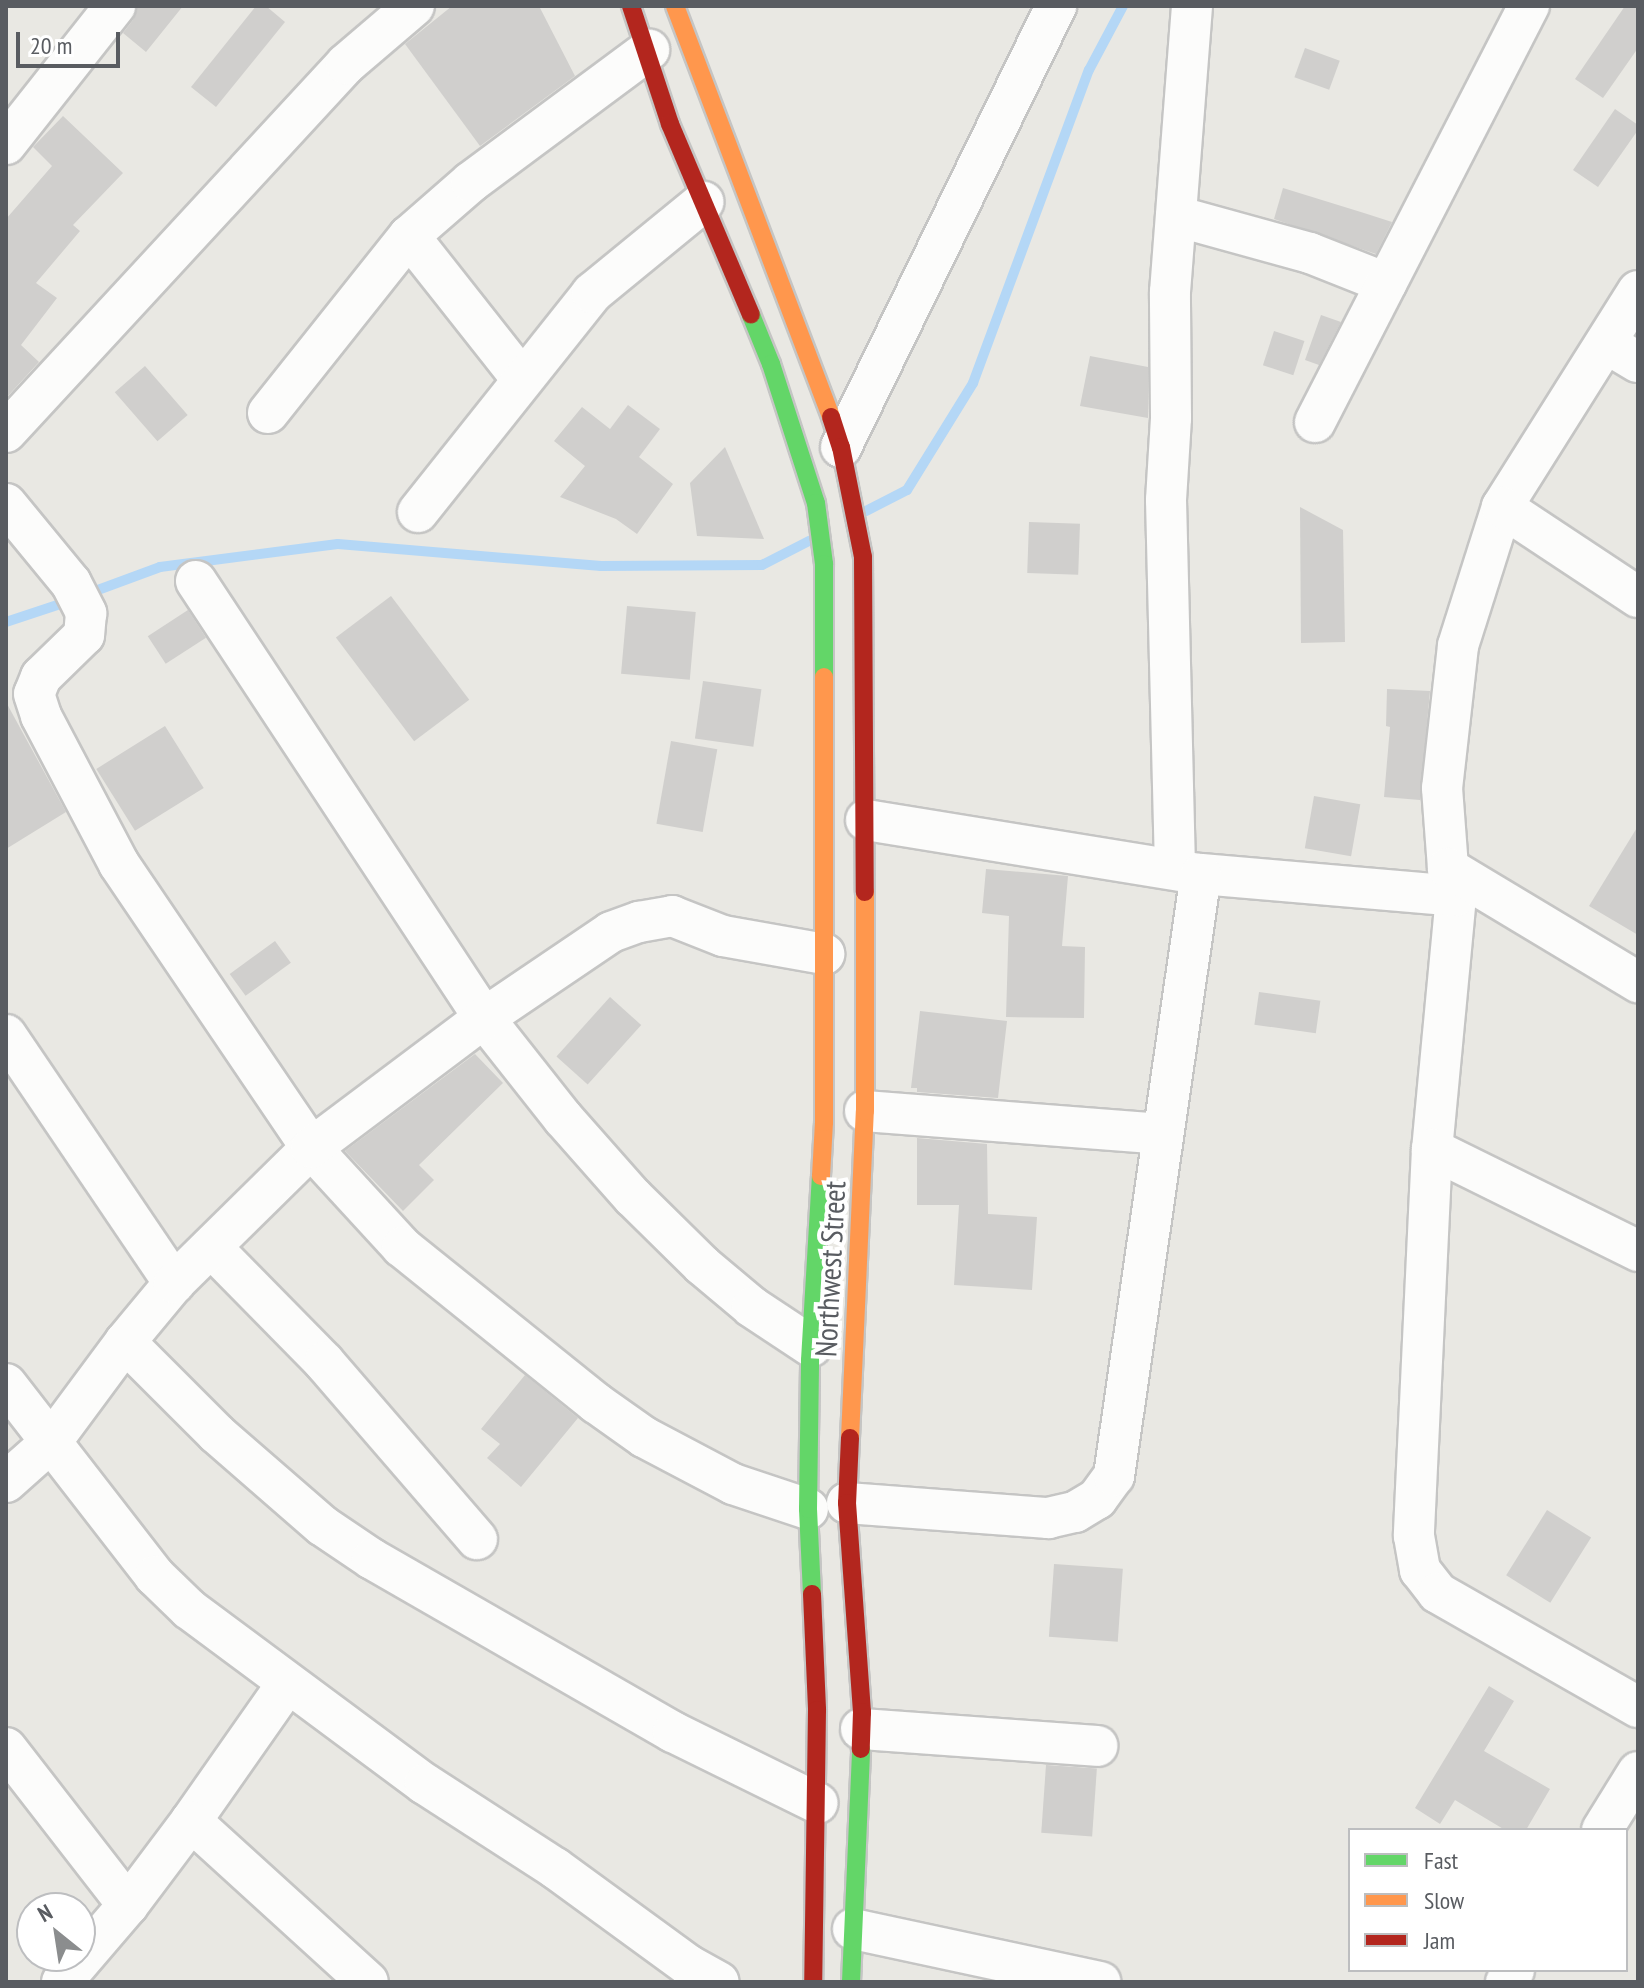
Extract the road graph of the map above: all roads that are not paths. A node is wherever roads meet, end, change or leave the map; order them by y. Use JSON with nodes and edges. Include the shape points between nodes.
{"nodes":[{"id":1,"x":115,"y":6,"type":"edge"},
{"id":2,"x":414,"y":6,"type":"edge"},
{"id":3,"x":631,"y":6,"type":"edge"},
{"id":4,"x":675,"y":6,"type":"edge"},
{"id":5,"x":1056,"y":6,"type":"edge"},
{"id":6,"x":1192,"y":6,"type":"edge"},
{"id":7,"x":1529,"y":6,"type":"edge"},
{"id":8,"x":649,"y":50,"type":"junction"},
{"id":9,"x":6,"y":144,"type":"edge"},
{"id":10,"x":703,"y":202,"type":"junction"},
{"id":11,"x":1176,"y":216,"type":"junction"},
{"id":12,"x":409,"y":236,"type":"junction"},
{"id":13,"x":1386,"y":283,"type":"junction"},
{"id":14,"x":1638,"y":291,"type":"edge"},
{"id":15,"x":1622,"y":352,"type":"edge"},
{"id":16,"x":522,"y":379,"type":"junction"},
{"id":17,"x":268,"y":413,"type":"dead end"},
{"id":18,"x":1315,"y":422,"type":"dead end"},
{"id":19,"x":6,"y":432,"type":"edge"},
{"id":20,"x":841,"y":447,"type":"junction"},
{"id":21,"x":6,"y":504,"type":"edge"},
{"id":22,"x":1502,"y":507,"type":"junction"},
{"id":23,"x":418,"y":512,"type":"dead end"},
{"id":24,"x":196,"y":581,"type":"dead end"},
{"id":25,"x":1638,"y":597,"type":"edge"},
{"id":26,"x":20,"y":704,"type":"edge"},
{"id":27,"x":866,"y":820,"type":"junction"},
{"id":28,"x":1188,"y":871,"type":"junction"},
{"id":29,"x":1452,"y":882,"type":"junction"},
{"id":30,"x":824,"y":954,"type":"junction"},
{"id":31,"x":1638,"y":982,"type":"edge"},
{"id":32,"x":484,"y":1018,"type":"junction"},
{"id":33,"x":6,"y":1035,"type":"edge"},
{"id":34,"x":865,"y":1111,"type":"junction"},
{"id":35,"x":1161,"y":1134,"type":"junction"},
{"id":36,"x":311,"y":1148,"type":"junction"},
{"id":37,"x":1432,"y":1149,"type":"junction"},
{"id":38,"x":211,"y":1247,"type":"junction"},
{"id":39,"x":1638,"y":1251,"type":"edge"},
{"id":40,"x":174,"y":1283,"type":"junction"},
{"id":41,"x":125,"y":1342,"type":"junction"},
{"id":42,"x":811,"y":1346,"type":"junction"},
{"id":43,"x":6,"y":1384,"type":"edge"},
{"id":44,"x":51,"y":1442,"type":"junction"},
{"id":45,"x":6,"y":1482,"type":"edge"},
{"id":46,"x":847,"y":1503,"type":"junction"},
{"id":47,"x":808,"y":1509,"type":"junction"},
{"id":48,"x":477,"y":1539,"type":"dead end"},
{"id":49,"x":287,"y":1684,"type":"junction"},
{"id":50,"x":1638,"y":1707,"type":"edge"},
{"id":51,"x":861,"y":1729,"type":"junction"},
{"id":52,"x":1097,"y":1746,"type":"dead end"},
{"id":53,"x":6,"y":1748,"type":"edge"},
{"id":54,"x":1638,"y":1772,"type":"edge"},
{"id":55,"x":817,"y":1803,"type":"junction"},
{"id":56,"x":191,"y":1821,"type":"junction"},
{"id":57,"x":1603,"y":1828,"type":"edge"},
{"id":58,"x":128,"y":1905,"type":"junction"},
{"id":59,"x":853,"y":1929,"type":"junction"},
{"id":60,"x":75,"y":1978,"type":"edge"},
{"id":61,"x":368,"y":1982,"type":"edge"},
{"id":62,"x":719,"y":1982,"type":"edge"},
{"id":63,"x":813,"y":1982,"type":"edge"},
{"id":64,"x":851,"y":1982,"type":"edge"},
{"id":65,"x":1100,"y":1982,"type":"edge"}],
"edges":[{"from":1,"to":9,"type":"street"},
{"from":2,"to":19,"type":"street","via":[[346,64]]},
{"from":3,"to":8,"type":"main road","name":"Northwest Street"},
{"from":4,"to":20,"type":"main road","name":"Northwest Street"},
{"from":5,"to":20,"type":"street"},
{"from":6,"to":11,"type":"street"},
{"from":7,"to":13,"type":"street"},
{"from":8,"to":10,"type":"main road","name":"Northwest Street","via":[[670,124]]},
{"from":8,"to":12,"type":"street","via":[[471,182]]},
{"from":10,"to":16,"type":"street","via":[[592,293]]},
{"from":10,"to":30,"type":"main road","name":"Northwest Street","via":[[771,364],[816,503],[824,564]]},
{"from":11,"to":13,"type":"street","via":[[1310,253]]},
{"from":11,"to":28,"type":"street","via":[[1166,500]]},
{"from":12,"to":16,"type":"street"},
{"from":12,"to":17,"type":"street"},
{"from":13,"to":18,"type":"street"},
{"from":14,"to":15,"type":"street"},
{"from":15,"to":22,"type":"street"},
{"from":16,"to":23,"type":"street"},
{"from":20,"to":27,"type":"main road","name":"Northwest Street","via":[[863,557]]},
{"from":21,"to":26,"type":"street","via":[[78,598],[84,635]]},
{"from":22,"to":25,"type":"street"},
{"from":22,"to":29,"type":"street","via":[[1458,646],[1442,788]]},
{"from":24,"to":32,"type":"street"},
{"from":26,"to":36,"type":"street","via":[[41,716],[119,864]]},
{"from":27,"to":28,"type":"street"},
{"from":27,"to":34,"type":"main road","name":"Northwest Street"},
{"from":28,"to":29,"type":"street"},
{"from":28,"to":35,"type":"street"},
{"from":29,"to":31,"type":"street"},
{"from":29,"to":37,"type":"street"},
{"from":30,"to":32,"type":"street","via":[[723,936],[672,916],[639,922],[611,932]]},
{"from":30,"to":42,"type":"main road","name":"Northwest Street","via":[[824,1122]]},
{"from":32,"to":36,"type":"street"},
{"from":32,"to":42,"type":"street","via":[[633,1197],[752,1307]]},
{"from":33,"to":40,"type":"street"},
{"from":34,"to":35,"type":"street"},
{"from":34,"to":46,"type":"main road","name":"Northwest Street"},
{"from":35,"to":46,"type":"street","via":[[1114,1476],[1097,1499],[1075,1512],[1048,1518]]},
{"from":36,"to":38,"type":"street"},
{"from":36,"to":47,"type":"street","via":[[402,1247],[596,1403],[644,1437],[733,1484]]},
{"from":37,"to":39,"type":"street"},
{"from":37,"to":50,"type":"street","via":[[1414,1536],[1420,1570],[1438,1593]]},
{"from":38,"to":40,"type":"street"},
{"from":38,"to":48,"type":"street","via":[[324,1362]]},
{"from":40,"to":41,"type":"street"},
{"from":41,"to":44,"type":"street"},
{"from":41,"to":55,"type":"street","via":[[217,1434],[347,1543],[673,1732]]},
{"from":42,"to":47,"type":"main road","name":"Northwest Street"},
{"from":43,"to":44,"type":"street"},
{"from":44,"to":45,"type":"street"},
{"from":44,"to":49,"type":"street","via":[[155,1576],[189,1609]]},
{"from":46,"to":51,"type":"main road","name":"Northwest Street"},
{"from":47,"to":55,"type":"main road","name":"Northwest Street"},
{"from":49,"to":56,"type":"street"},
{"from":49,"to":62,"type":"street"},
{"from":51,"to":52,"type":"street"},
{"from":51,"to":59,"type":"main road","name":"Northwest Street"},
{"from":53,"to":58,"type":"street"},
{"from":54,"to":57,"type":"street"},
{"from":55,"to":63,"type":"main road","name":"Northwest Street"},
{"from":56,"to":58,"type":"street"},
{"from":56,"to":61,"type":"street"},
{"from":58,"to":60,"type":"street"},
{"from":59,"to":64,"type":"main road","name":"Northwest Street"},
{"from":59,"to":65,"type":"street"}]}
